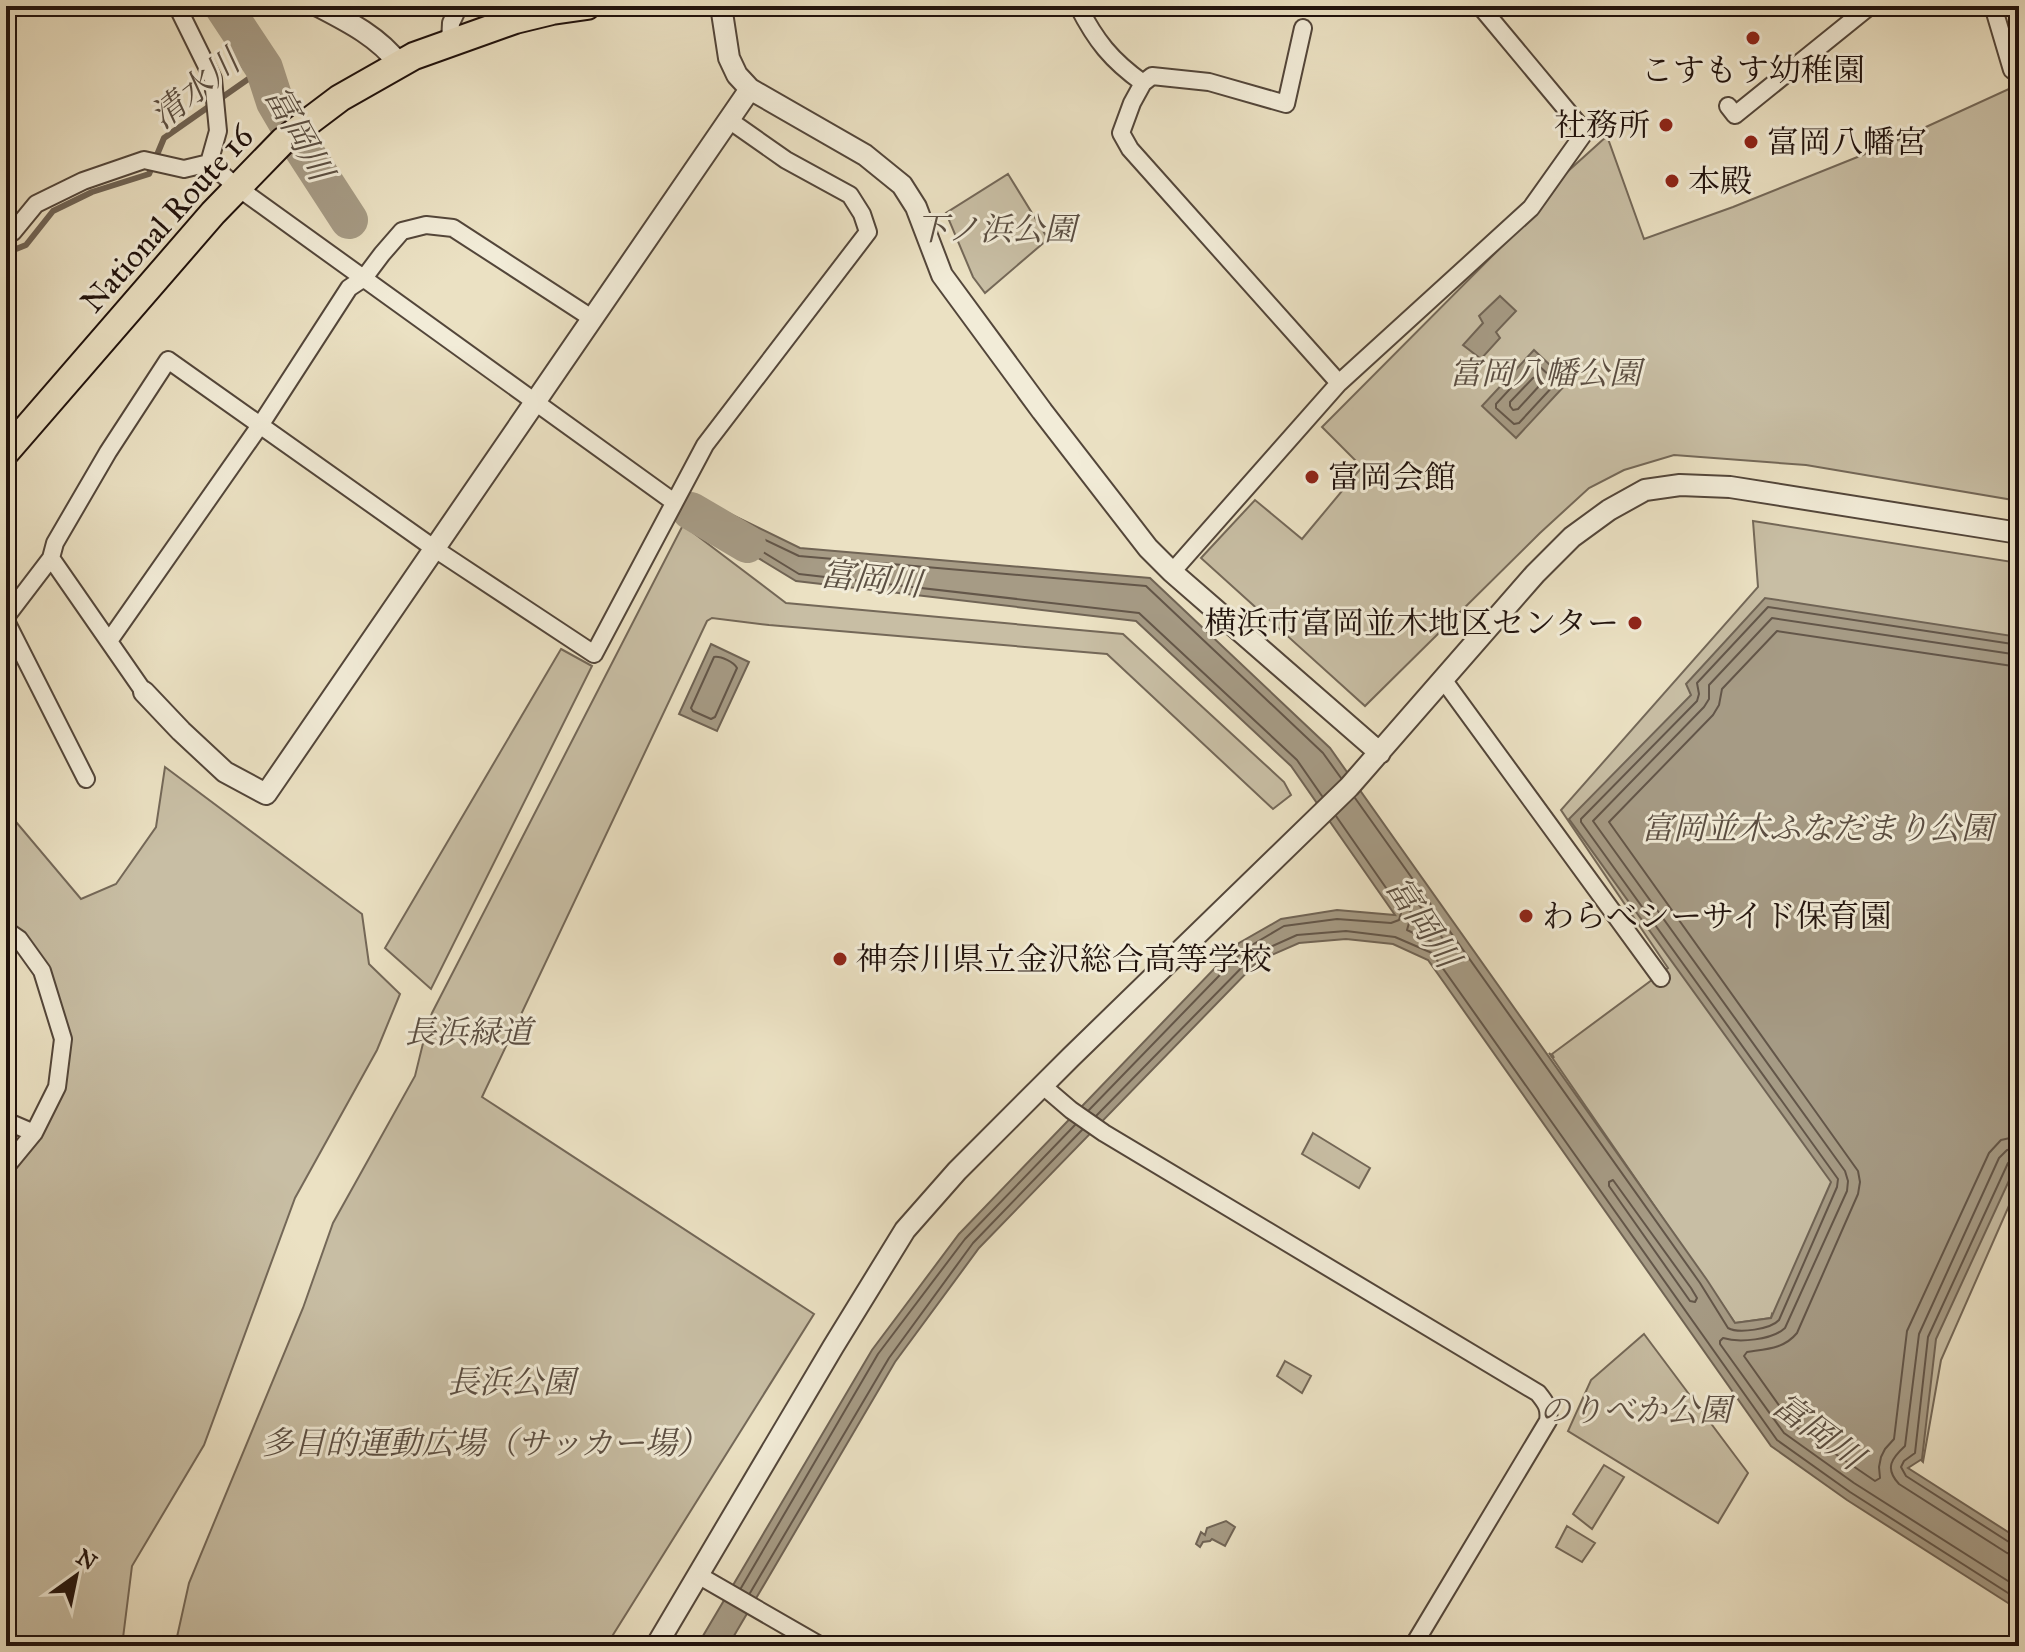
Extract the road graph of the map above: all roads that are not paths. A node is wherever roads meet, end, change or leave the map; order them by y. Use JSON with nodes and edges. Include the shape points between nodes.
{"nodes":[{"id":1,"x":177,"y":6,"type":"edge"},
{"id":2,"x":318,"y":6,"type":"edge"},
{"id":3,"x":459,"y":6,"type":"edge"},
{"id":4,"x":587,"y":6,"type":"edge"},
{"id":5,"x":721,"y":6,"type":"edge"},
{"id":6,"x":1078,"y":6,"type":"edge"},
{"id":7,"x":1480,"y":6,"type":"edge"},
{"id":8,"x":1870,"y":6,"type":"edge"},
{"id":9,"x":1993,"y":6,"type":"edge"},
{"id":10,"x":1303,"y":28,"type":"dead end"},
{"id":11,"x":450,"y":42,"type":"junction"},
{"id":12,"x":399,"y":64,"type":"junction"},
{"id":13,"x":2012,"y":70,"type":"dead end"},
{"id":14,"x":1143,"y":83,"type":"junction"},
{"id":15,"x":750,"y":89,"type":"junction"},
{"id":16,"x":1728,"y":106,"type":"dead end"},
{"id":17,"x":729,"y":120,"type":"junction"},
{"id":18,"x":209,"y":163,"type":"junction"},
{"id":19,"x":237,"y":187,"type":"junction"},
{"id":20,"x":6,"y":235,"type":"edge"},
{"id":21,"x":364,"y":278,"type":"junction"},
{"id":22,"x":593,"y":319,"type":"junction"},
{"id":23,"x":1339,"y":383,"type":"junction"},
{"id":24,"x":535,"y":402,"type":"junction"},
{"id":25,"x":261,"y":424,"type":"junction"},
{"id":26,"x":6,"y":452,"type":"edge"},
{"id":27,"x":674,"y":502,"type":"junction"},
{"id":28,"x":2019,"y":533,"type":"edge"},
{"id":29,"x":435,"y":549,"type":"junction"},
{"id":30,"x":51,"y":558,"type":"junction"},
{"id":31,"x":1172,"y":572,"type":"junction"},
{"id":32,"x":6,"y":619,"type":"edge"},
{"id":33,"x":109,"y":641,"type":"junction"},
{"id":34,"x":1442,"y":678,"type":"junction"},
{"id":35,"x":144,"y":692,"type":"joint"},
{"id":36,"x":1380,"y":753,"type":"junction"},
{"id":37,"x":86,"y":779,"type":"dead end"},
{"id":38,"x":6,"y":930,"type":"edge"},
{"id":39,"x":1661,"y":978,"type":"dead end"},
{"id":40,"x":1043,"y":1086,"type":"junction"},
{"id":41,"x":6,"y":1121,"type":"edge"},
{"id":42,"x":34,"y":1133,"type":"junction"},
{"id":43,"x":6,"y":1167,"type":"edge"},
{"id":44,"x":698,"y":1575,"type":"junction"},
{"id":45,"x":656,"y":1646,"type":"edge"},
{"id":46,"x":821,"y":1646,"type":"edge"},
{"id":47,"x":1413,"y":1646,"type":"edge"}],
"edges":[{"from":1,"to":18,"type":"street","via":[[213,79],[218,131]]},
{"from":2,"to":12,"type":"street","via":[[388,49]]},
{"from":3,"to":11,"type":"street"},
{"from":4,"to":11,"type":"highway","name":"National Route 16","via":[[515,20]]},
{"from":5,"to":15,"type":"street","via":[[729,58]]},
{"from":6,"to":14,"type":"street","via":[[1112,59]]},
{"from":7,"to":23,"type":"street","via":[[1585,132],[1531,208]]},
{"from":8,"to":16,"type":"street","via":[[1735,115]]},
{"from":9,"to":13,"type":"street"},
{"from":10,"to":14,"type":"street","via":[[1286,104],[1209,82],[1152,76]]},
{"from":11,"to":12,"type":"highway","name":"National Route 16"},
{"from":12,"to":19,"type":"highway","name":"National Route 16","via":[[340,98],[283,141]]},
{"from":14,"to":23,"type":"street","via":[[1121,133],[1130,149]]},
{"from":15,"to":17,"type":"street"},
{"from":15,"to":31,"type":"street","via":[[865,155],[902,185],[942,275],[1148,548]]},
{"from":17,"to":22,"type":"street"},
{"from":17,"to":27,"type":"street","via":[[850,195],[868,232],[705,445]]},
{"from":18,"to":19,"type":"street"},
{"from":18,"to":20,"type":"street","via":[[184,169],[144,160],[83,181],[36,204]]},
{"from":19,"to":21,"type":"street"},
{"from":19,"to":26,"type":"highway","name":"National Route 16"},
{"from":21,"to":22,"type":"street","via":[[402,231],[426,225],[453,228]]},
{"from":21,"to":24,"type":"street"},
{"from":21,"to":25,"type":"street","via":[[349,288]]},
{"from":22,"to":24,"type":"street"},
{"from":23,"to":31,"type":"street"},
{"from":24,"to":27,"type":"street"},
{"from":24,"to":29,"type":"street"},
{"from":25,"to":29,"type":"street"},
{"from":25,"to":30,"type":"street","via":[[168,360],[108,452]]},
{"from":25,"to":33,"type":"street"},
{"from":27,"to":29,"type":"street","via":[[594,654]]},
{"from":28,"to":34,"type":"street","via":[[1730,487],[1645,490],[1572,537]]},
{"from":29,"to":35,"type":"street","via":[[266,794],[225,772]]},
{"from":30,"to":32,"type":"street"},
{"from":30,"to":33,"type":"street"},
{"from":31,"to":36,"type":"street"},
{"from":32,"to":37,"type":"street"},
{"from":33,"to":35,"type":"street"},
{"from":34,"to":36,"type":"street"},
{"from":34,"to":39,"type":"street"},
{"from":36,"to":40,"type":"street"},
{"from":38,"to":42,"type":"street","via":[[42,971],[63,1039],[57,1087]]},
{"from":40,"to":44,"type":"street","via":[[905,1230]]},
{"from":40,"to":47,"type":"street","via":[[1104,1133],[1538,1393],[1547,1404],[1548,1421]]},
{"from":41,"to":42,"type":"street"},
{"from":42,"to":43,"type":"street"},
{"from":44,"to":45,"type":"street"},
{"from":44,"to":46,"type":"street"}]}
